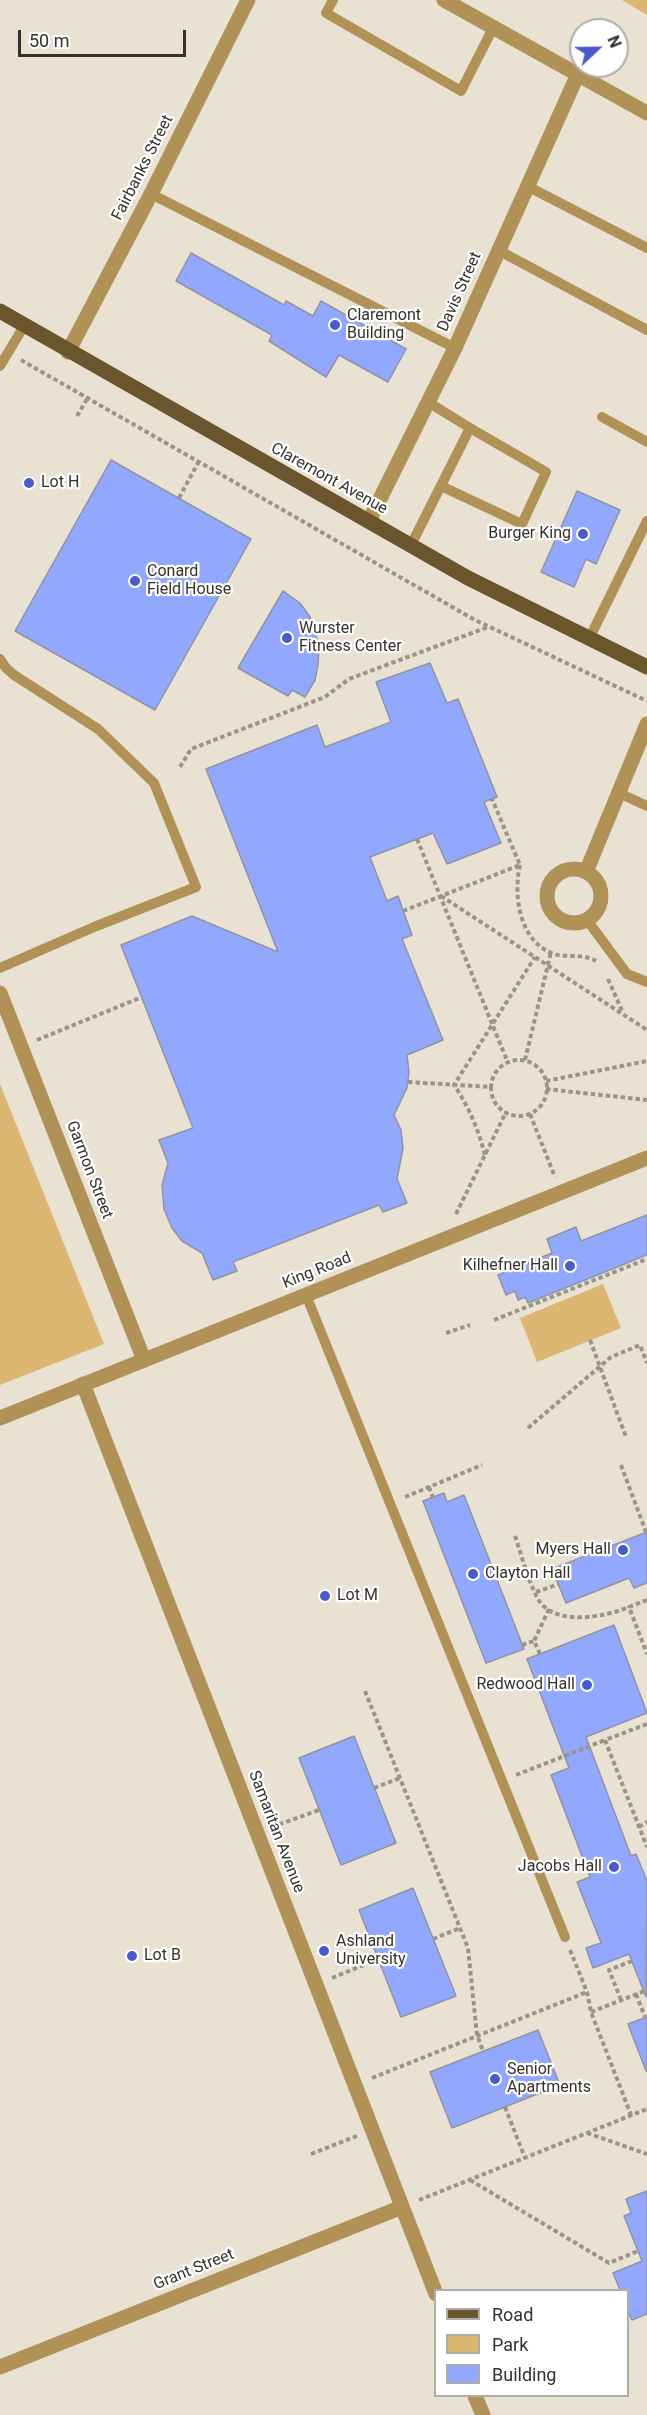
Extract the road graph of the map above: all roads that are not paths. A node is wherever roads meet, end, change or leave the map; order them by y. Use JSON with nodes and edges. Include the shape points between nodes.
{"nodes":[{"id":1,"x":248,"y":0,"type":"edge"},
{"id":2,"x":333,"y":0,"type":"edge"},
{"id":3,"x":444,"y":0,"type":"edge"},
{"id":4,"x":493,"y":28,"type":"junction"},
{"id":5,"x":569,"y":69,"type":"edge"},
{"id":6,"x":576,"y":78,"type":"edge"},
{"id":7,"x":585,"y":78,"type":"edge"},
{"id":8,"x":647,"y":113,"type":"edge"},
{"id":9,"x":527,"y":186,"type":"junction"},
{"id":10,"x":151,"y":194,"type":"junction"},
{"id":11,"x":647,"y":248,"type":"edge"},
{"id":12,"x":498,"y":250,"type":"junction"},
{"id":13,"x":0,"y":311,"type":"edge"},
{"id":14,"x":24,"y":326,"type":"junction"},
{"id":15,"x":647,"y":330,"type":"edge"},
{"id":16,"x":454,"y":348,"type":"junction"},
{"id":17,"x":68,"y":352,"type":"junction"},
{"id":18,"x":0,"y":366,"type":"edge"},
{"id":19,"x":429,"y":402,"type":"junction"},
{"id":20,"x":602,"y":417,"type":"dead end"},
{"id":21,"x":470,"y":428,"type":"junction"},
{"id":22,"x":647,"y":442,"type":"edge"},
{"id":23,"x":441,"y":486,"type":"junction"},
{"id":24,"x":369,"y":521,"type":"junction"},
{"id":25,"x":647,"y":521,"type":"edge"},
{"id":26,"x":411,"y":546,"type":"junction"},
{"id":27,"x":590,"y":639,"type":"junction"},
{"id":28,"x":0,"y":659,"type":"edge"},
{"id":29,"x":647,"y":667,"type":"edge"},
{"id":30,"x":647,"y":724,"type":"edge"},
{"id":31,"x":619,"y":793,"type":"junction"},
{"id":32,"x":647,"y":806,"type":"edge"},
{"id":33,"x":586,"y":872,"type":"junction"},
{"id":34,"x":587,"y":920,"type":"junction"},
{"id":35,"x":0,"y":968,"type":"edge"},
{"id":36,"x":647,"y":982,"type":"edge"},
{"id":37,"x":0,"y":993,"type":"edge"},
{"id":38,"x":647,"y":1158,"type":"edge"},
{"id":39,"x":306,"y":1295,"type":"junction"},
{"id":40,"x":144,"y":1359,"type":"junction"},
{"id":41,"x":83,"y":1384,"type":"junction"},
{"id":42,"x":0,"y":1418,"type":"edge"},
{"id":43,"x":565,"y":1937,"type":"road end"},
{"id":44,"x":402,"y":2207,"type":"junction"},
{"id":45,"x":434,"y":2291,"type":"edge"},
{"id":46,"x":0,"y":2367,"type":"edge"},
{"id":47,"x":475,"y":2397,"type":"edge"},
{"id":48,"x":483,"y":2415,"type":"edge"}],
"edges":[{"from":1,"to":10,"type":"street","name":"Fairbanks Street"},
{"from":2,"to":4,"type":"lane","via":[[326,13],[461,90]]},
{"from":3,"to":4,"type":"street"},
{"from":4,"to":5,"type":"street"},
{"from":6,"to":9,"type":"street","name":"Davis Street"},
{"from":7,"to":8,"type":"street"},
{"from":9,"to":11,"type":"lane"},
{"from":9,"to":12,"type":"street","name":"Davis Street"},
{"from":10,"to":16,"type":"lane"},
{"from":10,"to":17,"type":"street","name":"Fairbanks Street"},
{"from":12,"to":15,"type":"lane"},
{"from":12,"to":16,"type":"street","name":"Davis Street"},
{"from":13,"to":14,"type":"main road","name":"Claremont Avenue"},
{"from":14,"to":17,"type":"main road","name":"Claremont Avenue"},
{"from":14,"to":18,"type":"lane"},
{"from":16,"to":19,"type":"street","name":"Davis Street"},
{"from":17,"to":24,"type":"main road","name":"Claremont Avenue"},
{"from":19,"to":21,"type":"lane"},
{"from":19,"to":24,"type":"street","name":"Davis Street"},
{"from":20,"to":22,"type":"lane"},
{"from":21,"to":23,"type":"lane"},
{"from":21,"to":23,"type":"lane","via":[[546,472],[522,524]]},
{"from":23,"to":26,"type":"lane"},
{"from":24,"to":26,"type":"main road","name":"Claremont Avenue"},
{"from":25,"to":27,"type":"lane"},
{"from":26,"to":27,"type":"main road","name":"Claremont Avenue"},
{"from":27,"to":29,"type":"main road","name":"Claremont Avenue"},
{"from":28,"to":35,"type":"lane","via":[[14,675],[98,729],[154,783],[196,887]]},
{"from":30,"to":31,"type":"street"},
{"from":31,"to":32,"type":"lane"},
{"from":31,"to":33,"type":"street"},
{"from":33,"to":34,"type":"street","via":[[596,880],[601,898]]},
{"from":33,"to":34,"type":"street","via":[[572,869],[556,875],[547,890],[547,899],[549,908],[561,920]]},
{"from":34,"to":36,"type":"lane","via":[[627,974]]},
{"from":37,"to":40,"type":"street","name":"Garmon Street"},
{"from":38,"to":39,"type":"street","name":"King Road"},
{"from":39,"to":40,"type":"street","name":"King Road"},
{"from":39,"to":43,"type":"lane"},
{"from":40,"to":41,"type":"street","name":"King Road"},
{"from":41,"to":42,"type":"street","name":"King Road"},
{"from":41,"to":44,"type":"street","name":"Samaritan Avenue"},
{"from":44,"to":45,"type":"street","name":"Samaritan Avenue"},
{"from":44,"to":46,"type":"street","name":"Grant Street"},
{"from":47,"to":48,"type":"street"}]}
